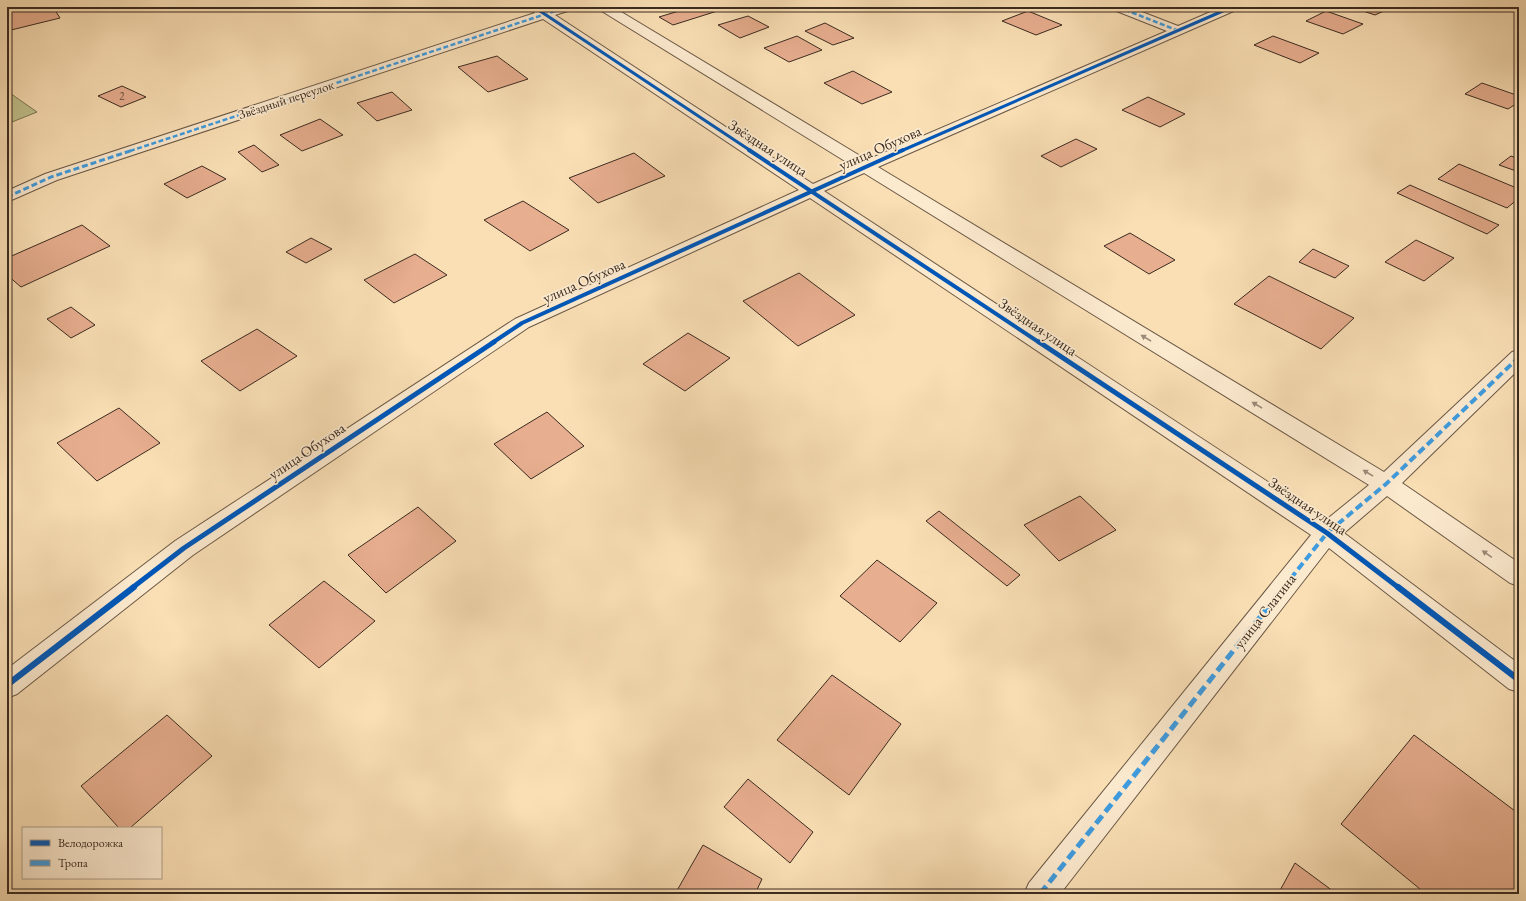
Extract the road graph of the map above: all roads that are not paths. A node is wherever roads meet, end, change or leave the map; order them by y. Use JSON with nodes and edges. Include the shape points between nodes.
{"nodes":[{"id":1,"x":567,"y":7,"type":"edge"},
{"id":2,"x":604,"y":7,"type":"edge"},
{"id":3,"x":1118,"y":7,"type":"edge"},
{"id":4,"x":1232,"y":7,"type":"edge"},
{"id":5,"x":539,"y":10,"type":"edge"},
{"id":6,"x":1179,"y":31,"type":"junction"},
{"id":7,"x":866,"y":166,"type":"junction"},
{"id":8,"x":811,"y":191,"type":"junction"},
{"id":9,"x":7,"y":197,"type":"edge"},
{"id":10,"x":1519,"y":357,"type":"edge"},
{"id":11,"x":1386,"y":484,"type":"junction"},
{"id":12,"x":1327,"y":533,"type":"junction"},
{"id":13,"x":1519,"y":576,"type":"edge"},
{"id":14,"x":1519,"y":680,"type":"edge"},
{"id":15,"x":7,"y":685,"type":"edge"},
{"id":16,"x":1040,"y":894,"type":"edge"}],
"edges":[{"from":1,"to":5,"type":"street","name":"Звёздный переулок"},
{"from":2,"to":7,"type":"street"},
{"from":3,"to":6,"type":"street"},
{"from":4,"to":6,"type":"street","name":"улица Обухова"},
{"from":5,"to":8,"type":"street","name":"Звёздная улица"},
{"from":5,"to":9,"type":"street","name":"Звёздный переулок","via":[[51,177]]},
{"from":6,"to":7,"type":"street","name":"улица Обухова"},
{"from":7,"to":8,"type":"street","name":"улица Обухова"},
{"from":11,"to":7,"type":"street","one_way":true},
{"from":8,"to":12,"type":"street","name":"Звёздная улица"},
{"from":8,"to":15,"type":"street","name":"улица Обухова","via":[[522,322],[184,548]]},
{"from":10,"to":11,"type":"street","name":"улица Слатина"},
{"from":11,"to":12,"type":"street","name":"улица Слатина"},
{"from":13,"to":11,"type":"street","one_way":true},
{"from":12,"to":14,"type":"street","name":"Звёздная улица"},
{"from":12,"to":16,"type":"street","name":"улица Слатина"}]}
